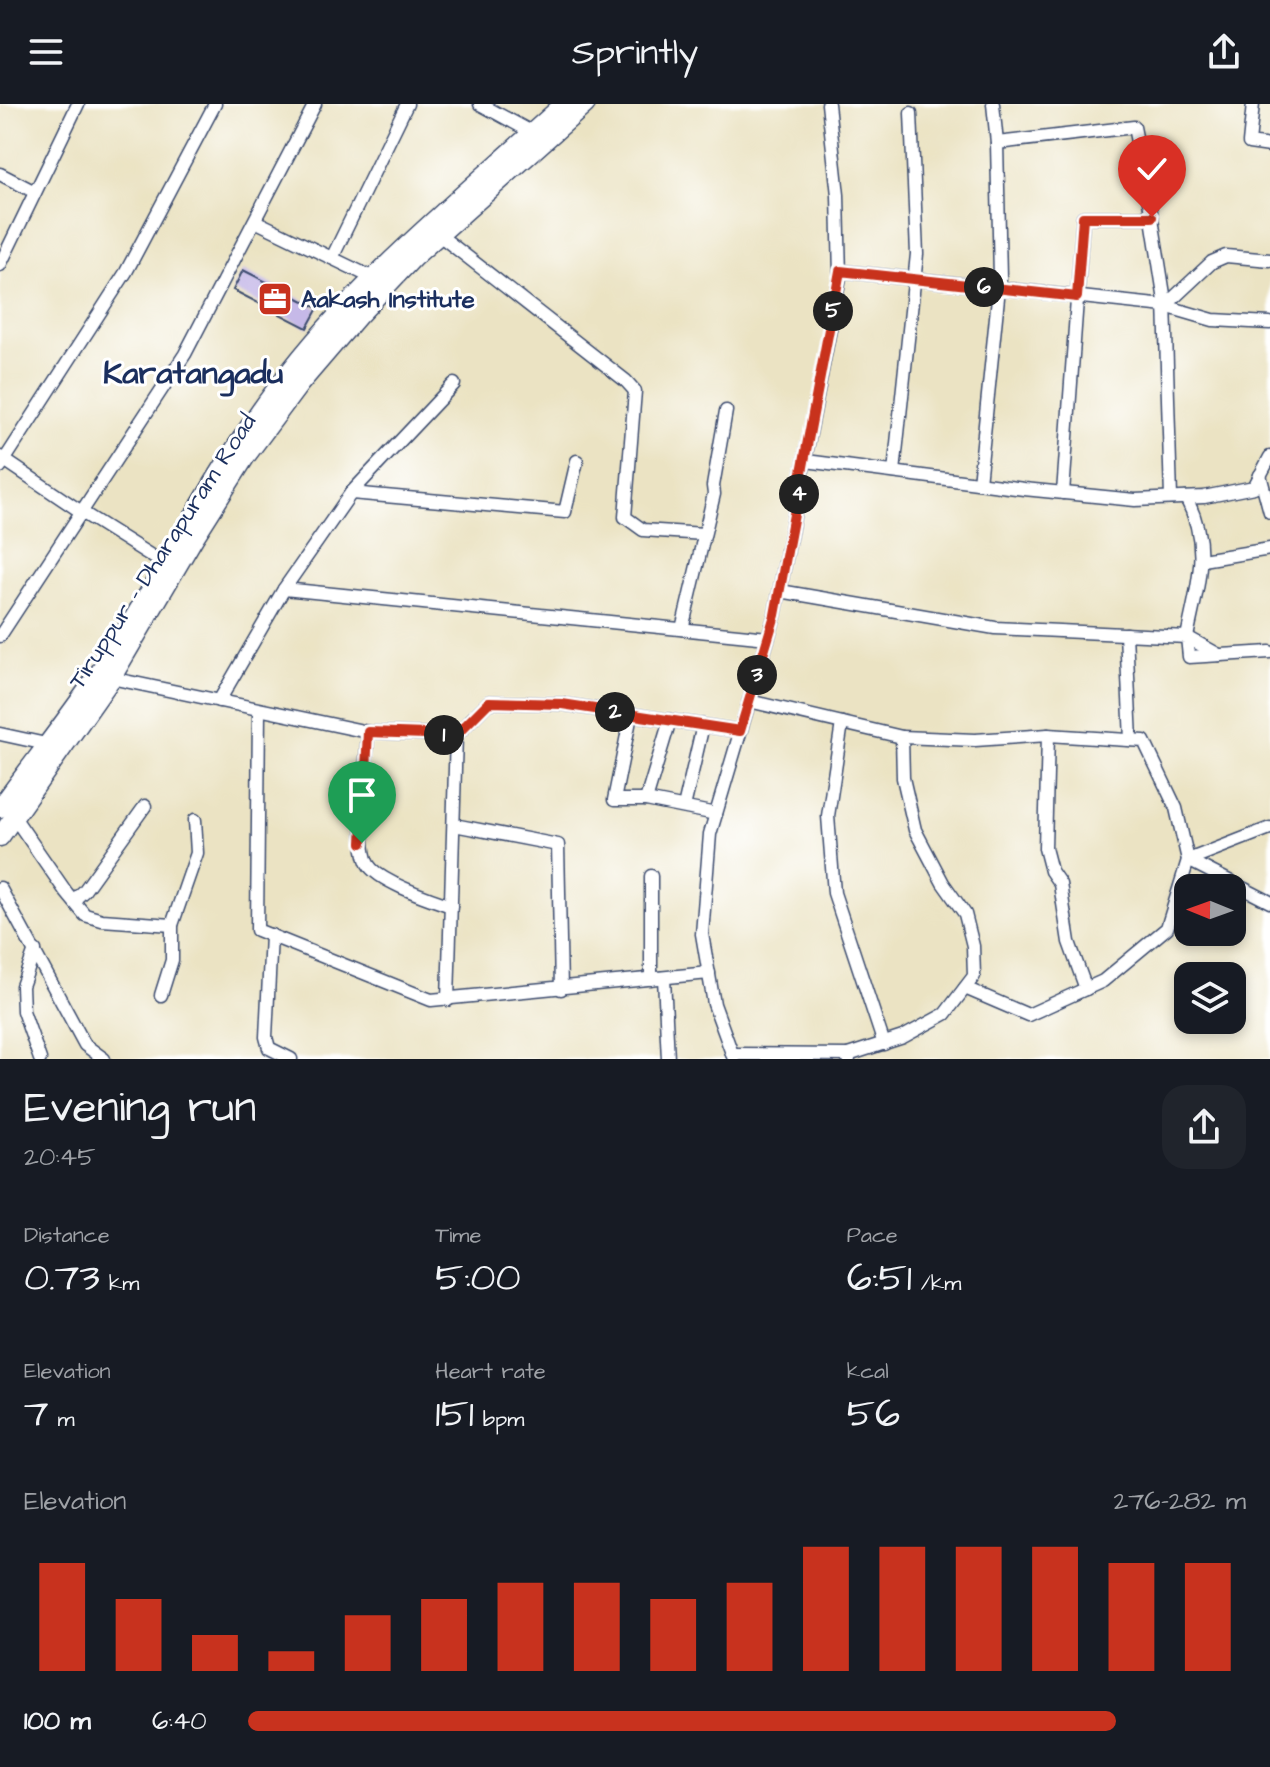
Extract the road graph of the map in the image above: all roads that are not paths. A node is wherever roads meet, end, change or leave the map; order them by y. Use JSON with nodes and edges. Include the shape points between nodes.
{"nodes":[{"id":1,"x":78,"y":104,"type":"edge"},
{"id":2,"x":215,"y":104,"type":"edge"},
{"id":3,"x":315,"y":104,"type":"edge"},
{"id":4,"x":407,"y":104,"type":"edge"},
{"id":5,"x":480,"y":104,"type":"edge"},
{"id":6,"x":564,"y":104,"type":"edge"},
{"id":7,"x":586,"y":104,"type":"edge"},
{"id":8,"x":828,"y":104,"type":"edge"},
{"id":9,"x":993,"y":104,"type":"edge"},
{"id":10,"x":1253,"y":104,"type":"edge"},
{"id":11,"x":911,"y":113,"type":"dead end"},
{"id":12,"x":538,"y":137,"type":"junction"},
{"id":13,"x":997,"y":143,"type":"junction"},
{"id":14,"x":1270,"y":146,"type":"edge"},
{"id":15,"x":0,"y":174,"type":"edge"},
{"id":16,"x":35,"y":192,"type":"junction"},
{"id":17,"x":1152,"y":217,"type":"junction"},
{"id":18,"x":255,"y":221,"type":"junction"},
{"id":19,"x":438,"y":234,"type":"junction"},
{"id":20,"x":332,"y":258,"type":"junction"},
{"id":21,"x":1270,"y":260,"type":"edge"},
{"id":22,"x":0,"y":265,"type":"edge"},
{"id":23,"x":840,"y":271,"type":"junction"},
{"id":24,"x":373,"y":278,"type":"junction"},
{"id":25,"x":914,"y":279,"type":"junction"},
{"id":26,"x":999,"y":288,"type":"junction"},
{"id":27,"x":1077,"y":297,"type":"junction"},
{"id":28,"x":1165,"y":306,"type":"junction"},
{"id":29,"x":1270,"y":323,"type":"edge"},
{"id":30,"x":454,"y":384,"type":"dead end"},
{"id":31,"x":726,"y":411,"type":"dead end"},
{"id":32,"x":1270,"y":457,"type":"edge"},
{"id":33,"x":2,"y":461,"type":"edge"},
{"id":34,"x":577,"y":461,"type":"dead end"},
{"id":35,"x":806,"y":461,"type":"junction"},
{"id":36,"x":894,"y":472,"type":"junction"},
{"id":37,"x":1260,"y":475,"type":"junction"},
{"id":38,"x":979,"y":483,"type":"junction"},
{"id":39,"x":351,"y":493,"type":"junction"},
{"id":40,"x":1063,"y":493,"type":"junction"},
{"id":41,"x":1171,"y":498,"type":"junction"},
{"id":42,"x":1186,"y":498,"type":"junction"},
{"id":43,"x":80,"y":511,"type":"junction"},
{"id":44,"x":1270,"y":512,"type":"edge"},
{"id":45,"x":704,"y":534,"type":"junction"},
{"id":46,"x":1270,"y":549,"type":"edge"},
{"id":47,"x":1202,"y":560,"type":"junction"},
{"id":48,"x":170,"y":567,"type":"junction"},
{"id":49,"x":284,"y":589,"type":"junction"},
{"id":50,"x":780,"y":591,"type":"junction"},
{"id":51,"x":682,"y":629,"type":"junction"},
{"id":52,"x":1126,"y":634,"type":"junction"},
{"id":53,"x":0,"y":636,"type":"edge"},
{"id":54,"x":1187,"y":637,"type":"junction"},
{"id":55,"x":768,"y":638,"type":"junction"},
{"id":56,"x":1270,"y":652,"type":"edge"},
{"id":57,"x":104,"y":677,"type":"junction"},
{"id":58,"x":219,"y":701,"type":"junction"},
{"id":59,"x":749,"y":701,"type":"junction"},
{"id":60,"x":259,"y":710,"type":"junction"},
{"id":61,"x":631,"y":715,"type":"junction"},
{"id":62,"x":670,"y":720,"type":"junction"},
{"id":63,"x":842,"y":723,"type":"junction"},
{"id":64,"x":703,"y":725,"type":"junction"},
{"id":65,"x":740,"y":731,"type":"junction"},
{"id":66,"x":368,"y":732,"type":"junction"},
{"id":67,"x":0,"y":734,"type":"edge"},
{"id":68,"x":456,"y":735,"type":"junction"},
{"id":69,"x":1048,"y":735,"type":"junction"},
{"id":70,"x":902,"y":737,"type":"junction"},
{"id":71,"x":1131,"y":740,"type":"junction"},
{"id":72,"x":46,"y":744,"type":"junction"},
{"id":73,"x":646,"y":800,"type":"junction"},
{"id":74,"x":145,"y":806,"type":"dead end"},
{"id":75,"x":684,"y":807,"type":"junction"},
{"id":76,"x":7,"y":812,"type":"edge"},
{"id":77,"x":716,"y":814,"type":"junction"},
{"id":78,"x":195,"y":820,"type":"dead end"},
{"id":79,"x":454,"y":825,"type":"junction"},
{"id":80,"x":1270,"y":828,"type":"edge"},
{"id":81,"x":0,"y":837,"type":"edge"},
{"id":82,"x":1188,"y":860,"type":"junction"},
{"id":83,"x":651,"y":876,"type":"dead end"},
{"id":84,"x":0,"y":888,"type":"edge"},
{"id":85,"x":74,"y":900,"type":"junction"},
{"id":86,"x":1270,"y":902,"type":"edge"},
{"id":87,"x":451,"y":906,"type":"junction"},
{"id":88,"x":172,"y":925,"type":"junction"},
{"id":89,"x":271,"y":935,"type":"junction"},
{"id":90,"x":35,"y":950,"type":"junction"},
{"id":91,"x":709,"y":973,"type":"junction"},
{"id":92,"x":658,"y":979,"type":"junction"},
{"id":93,"x":965,"y":988,"type":"junction"},
{"id":94,"x":561,"y":989,"type":"junction"},
{"id":95,"x":1086,"y":989,"type":"junction"},
{"id":96,"x":161,"y":995,"type":"dead end"},
{"id":97,"x":448,"y":1000,"type":"junction"},
{"id":98,"x":884,"y":1044,"type":"junction"},
{"id":99,"x":733,"y":1056,"type":"edge"},
{"id":100,"x":849,"y":1057,"type":"edge"},
{"id":101,"x":40,"y":1059,"type":"edge"},
{"id":102,"x":104,"y":1059,"type":"edge"},
{"id":103,"x":291,"y":1059,"type":"edge"},
{"id":104,"x":668,"y":1059,"type":"edge"}],
"edges":[{"from":1,"to":16,"type":"street"},
{"from":2,"to":33,"type":"street","via":[[126,272]]},
{"from":3,"to":18,"type":"street"},
{"from":4,"to":20,"type":"street"},
{"from":5,"to":12,"type":"street"},
{"from":6,"to":12,"type":"highway"},
{"from":7,"to":12,"type":"highway","name":"Tiruppur - Dharapuram Road"},
{"from":8,"to":23,"type":"street"},
{"from":9,"to":13,"type":"street"},
{"from":10,"to":14,"type":"street","via":[[1249,143]]},
{"from":11,"to":25,"type":"street"},
{"from":12,"to":19,"type":"highway","name":"Tiruppur - Dharapuram Road"},
{"from":12,"to":24,"type":"highway"},
{"from":13,"to":17,"type":"street","via":[[1134,127]]},
{"from":13,"to":26,"type":"street"},
{"from":15,"to":16,"type":"street"},
{"from":16,"to":22,"type":"street"},
{"from":17,"to":27,"type":"street","via":[[1083,217]]},
{"from":17,"to":28,"type":"street"},
{"from":18,"to":20,"type":"street"},
{"from":18,"to":43,"type":"street","via":[[185,354]]},
{"from":19,"to":45,"type":"street","via":[[635,391],[625,517],[643,530]]},
{"from":19,"to":48,"type":"highway","name":"Tiruppur - Dharapuram Road","via":[[299,385]]},
{"from":20,"to":24,"type":"street"},
{"from":21,"to":28,"type":"street","via":[[1226,256],[1212,262]]},
{"from":23,"to":25,"type":"street"},
{"from":23,"to":35,"type":"street"},
{"from":24,"to":48,"type":"highway","via":[[279,384],[220,472]]},
{"from":25,"to":26,"type":"street"},
{"from":25,"to":36,"type":"street"},
{"from":26,"to":27,"type":"street"},
{"from":26,"to":38,"type":"street"},
{"from":27,"to":28,"type":"street"},
{"from":27,"to":40,"type":"street"},
{"from":28,"to":29,"type":"street","via":[[1213,320]]},
{"from":28,"to":41,"type":"street"},
{"from":30,"to":39,"type":"street"},
{"from":31,"to":45,"type":"street"},
{"from":32,"to":37,"type":"street"},
{"from":33,"to":43,"type":"street"},
{"from":34,"to":39,"type":"street","via":[[565,512]]},
{"from":35,"to":36,"type":"street"},
{"from":35,"to":50,"type":"street"},
{"from":36,"to":38,"type":"street"},
{"from":37,"to":42,"type":"street","via":[[1254,487]]},
{"from":37,"to":44,"type":"street"},
{"from":38,"to":40,"type":"street"},
{"from":39,"to":49,"type":"street"},
{"from":40,"to":41,"type":"street"},
{"from":41,"to":42,"type":"street"},
{"from":42,"to":47,"type":"street","via":[[1198,519]]},
{"from":43,"to":48,"type":"street"},
{"from":43,"to":53,"type":"street"},
{"from":45,"to":51,"type":"street"},
{"from":46,"to":47,"type":"street"},
{"from":47,"to":54,"type":"street"},
{"from":48,"to":57,"type":"highway","name":"Tiruppur - Dharapuram Road"},
{"from":49,"to":51,"type":"street"},
{"from":49,"to":58,"type":"street"},
{"from":50,"to":52,"type":"street","via":[[995,628]]},
{"from":50,"to":55,"type":"street"},
{"from":51,"to":55,"type":"street"},
{"from":52,"to":54,"type":"street"},
{"from":52,"to":71,"type":"street"},
{"from":54,"to":56,"type":"street","via":[[1189,657]]},
{"from":55,"to":59,"type":"street"},
{"from":57,"to":58,"type":"street"},
{"from":57,"to":72,"type":"highway"},
{"from":57,"to":76,"type":"highway","name":"Tiruppur - Dharapuram Road"},
{"from":58,"to":60,"type":"street"},
{"from":59,"to":63,"type":"street"},
{"from":59,"to":65,"type":"street"},
{"from":60,"to":66,"type":"street"},
{"from":60,"to":89,"type":"street","via":[[257,930]]},
{"from":61,"to":62,"type":"street"},
{"from":61,"to":68,"type":"street","via":[[562,704],[489,702]]},
{"from":61,"to":73,"type":"street","via":[[614,800]]},
{"from":62,"to":64,"type":"street"},
{"from":62,"to":73,"type":"street"},
{"from":63,"to":70,"type":"street"},
{"from":63,"to":98,"type":"street","via":[[828,816],[834,893]]},
{"from":64,"to":65,"type":"street"},
{"from":64,"to":75,"type":"street"},
{"from":65,"to":77,"type":"street"},
{"from":66,"to":68,"type":"street"},
{"from":66,"to":87,"type":"street","via":[[362,843],[369,866],[397,886]]},
{"from":67,"to":72,"type":"street"},
{"from":68,"to":79,"type":"street"},
{"from":69,"to":70,"type":"street"},
{"from":69,"to":71,"type":"street"},
{"from":69,"to":95,"type":"street","via":[[1045,848],[1060,884],[1069,942]]},
{"from":70,"to":93,"type":"street","via":[[903,778],[915,830],[965,914],[974,976]]},
{"from":71,"to":82,"type":"street","via":[[1144,741],[1176,808]]},
{"from":72,"to":76,"type":"highway"},
{"from":73,"to":75,"type":"street"},
{"from":74,"to":85,"type":"street"},
{"from":75,"to":77,"type":"street"},
{"from":76,"to":81,"type":"highway","name":"Tiruppur - Dharapuram Road"},
{"from":76,"to":85,"type":"street"},
{"from":77,"to":91,"type":"street","via":[[702,934]]},
{"from":78,"to":88,"type":"street","via":[[197,853]]},
{"from":79,"to":87,"type":"street"},
{"from":79,"to":94,"type":"street","via":[[558,845]]},
{"from":80,"to":82,"type":"street"},
{"from":82,"to":86,"type":"street"},
{"from":82,"to":95,"type":"street","via":[[1167,928]]},
{"from":83,"to":92,"type":"street"},
{"from":84,"to":90,"type":"street"},
{"from":85,"to":88,"type":"street","via":[[85,915],[102,920]]},
{"from":87,"to":97,"type":"street"},
{"from":88,"to":96,"type":"street","via":[[172,960]]},
{"from":89,"to":97,"type":"street","via":[[431,1000]]},
{"from":89,"to":103,"type":"street","via":[[266,1037],[269,1048]]},
{"from":90,"to":101,"type":"street","via":[[22,986],[23,1011]]},
{"from":90,"to":102,"type":"street","via":[[85,1045]]},
{"from":91,"to":92,"type":"street"},
{"from":91,"to":99,"type":"street"},
{"from":92,"to":94,"type":"street"},
{"from":92,"to":104,"type":"street"},
{"from":93,"to":95,"type":"street","via":[[1028,1015]]},
{"from":93,"to":98,"type":"street","via":[[945,1014]]},
{"from":94,"to":97,"type":"street"},
{"from":98,"to":100,"type":"street"},
{"from":99,"to":100,"type":"street"}]}
